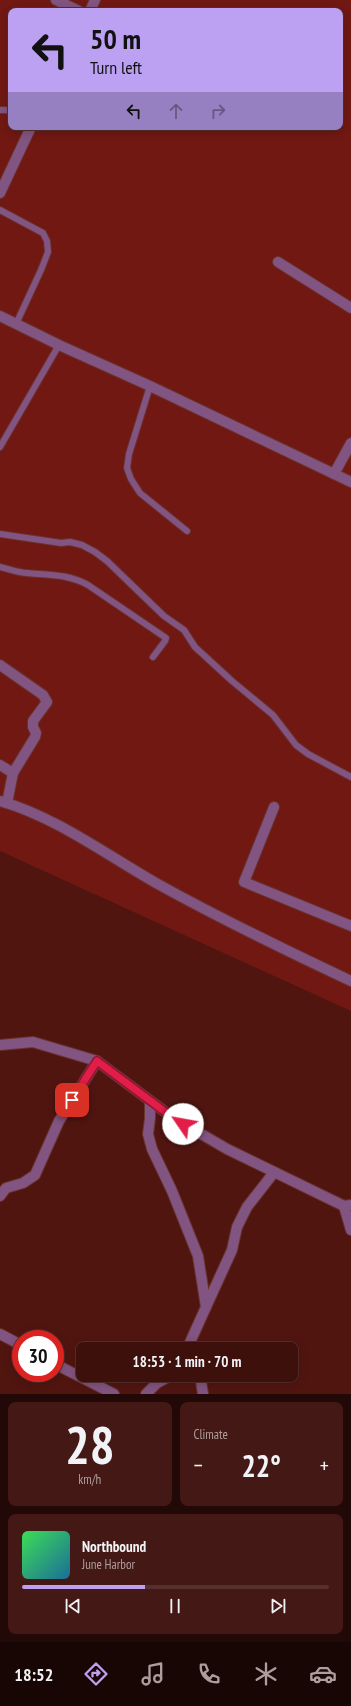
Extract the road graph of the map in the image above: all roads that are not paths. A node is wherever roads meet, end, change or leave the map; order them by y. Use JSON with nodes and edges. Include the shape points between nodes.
{"nodes":[{"id":1,"x":56,"y":0,"type":"edge"},
{"id":2,"x":73,"y":8,"type":"edge"},
{"id":3,"x":30,"y":130,"type":"edge"},
{"id":4,"x":0,"y":193,"type":"edge"},
{"id":5,"x":0,"y":210,"type":"edge"},
{"id":6,"x":278,"y":262,"type":"dead end"},
{"id":7,"x":351,"y":308,"type":"edge"},
{"id":8,"x":0,"y":316,"type":"edge"},
{"id":9,"x":16,"y":324,"type":"junction"},
{"id":10,"x":59,"y":345,"type":"junction"},
{"id":11,"x":150,"y":386,"type":"junction"},
{"id":12,"x":351,"y":443,"type":"edge"},
{"id":13,"x":0,"y":447,"type":"edge"},
{"id":14,"x":334,"y":474,"type":"junction"},
{"id":15,"x":351,"y":482,"type":"edge"},
{"id":16,"x":187,"y":531,"type":"dead end"},
{"id":17,"x":0,"y":534,"type":"edge"},
{"id":18,"x":0,"y":567,"type":"edge"},
{"id":19,"x":153,"y":656,"type":"dead end"},
{"id":20,"x":0,"y":665,"type":"edge"},
{"id":21,"x":0,"y":765,"type":"edge"},
{"id":22,"x":13,"y":773,"type":"junction"},
{"id":23,"x":351,"y":777,"type":"edge"},
{"id":24,"x":4,"y":802,"type":"edge"},
{"id":25,"x":274,"y":807,"type":"dead end"},
{"id":26,"x":351,"y":926,"type":"edge"},
{"id":27,"x":351,"y":981,"type":"edge"},
{"id":28,"x":0,"y":1045,"type":"edge"},
{"id":29,"x":97,"y":1061,"type":"junction"},
{"id":30,"x":150,"y":1100,"type":"junction"},
{"id":31,"x":272,"y":1174,"type":"dead end"},
{"id":32,"x":0,"y":1196,"type":"edge"},
{"id":33,"x":348,"y":1205,"type":"edge"},
{"id":34,"x":351,"y":1230,"type":"edge"},
{"id":35,"x":206,"y":1307,"type":"junction"},
{"id":36,"x":0,"y":1334,"type":"edge"},
{"id":37,"x":12,"y":1340,"type":"edge"},
{"id":38,"x":192,"y":1342,"type":"edge"},
{"id":39,"x":64,"y":1369,"type":"edge"},
{"id":40,"x":160,"y":1382,"type":"edge"},
{"id":41,"x":201,"y":1382,"type":"edge"},
{"id":42,"x":114,"y":1394,"type":"edge"},
{"id":43,"x":146,"y":1394,"type":"edge"},
{"id":44,"x":203,"y":1394,"type":"edge"}],
"edges":[{"from":1,"to":2,"type":"street"},
{"from":3,"to":4,"type":"street"},
{"from":5,"to":9,"type":"lane","via":[[43,233],[48,252]]},
{"from":6,"to":7,"type":"street"},
{"from":8,"to":9,"type":"street"},
{"from":9,"to":10,"type":"street"},
{"from":10,"to":11,"type":"street"},
{"from":10,"to":13,"type":"lane"},
{"from":11,"to":14,"type":"street"},
{"from":11,"to":16,"type":"lane","via":[[128,454],[127,468],[140,494]]},
{"from":12,"to":14,"type":"street"},
{"from":14,"to":15,"type":"street"},
{"from":17,"to":23,"type":"lane","via":[[82,544],[95,552],[123,575],[164,616],[184,630],[195,647],[232,681],[273,715],[296,745]]},
{"from":18,"to":19,"type":"lane","via":[[26,573],[64,575],[88,585],[166,638]]},
{"from":20,"to":22,"type":"street","via":[[43,695],[47,702],[33,721],[35,737]]},
{"from":21,"to":22,"type":"street"},
{"from":22,"to":24,"type":"street"},
{"from":24,"to":27,"type":"street","via":[[68,831],[180,897]]},
{"from":25,"to":26,"type":"street","via":[[244,882]]},
{"from":28,"to":29,"type":"street","via":[[33,1042]]},
{"from":29,"to":30,"type":"street"},
{"from":29,"to":32,"type":"street","via":[[59,1121],[35,1175],[23,1183],[6,1188]]},
{"from":30,"to":33,"type":"street","via":[[172,1117],[227,1149]]},
{"from":30,"to":35,"type":"street","via":[[148,1134],[152,1149],[198,1256]]},
{"from":31,"to":35,"type":"street","via":[[247,1207],[237,1227],[232,1250]]},
{"from":33,"to":34,"type":"street"},
{"from":35,"to":38,"type":"street"},
{"from":36,"to":37,"type":"street"},
{"from":39,"to":42,"type":"street"},
{"from":40,"to":43,"type":"street"},
{"from":41,"to":44,"type":"street"}]}
